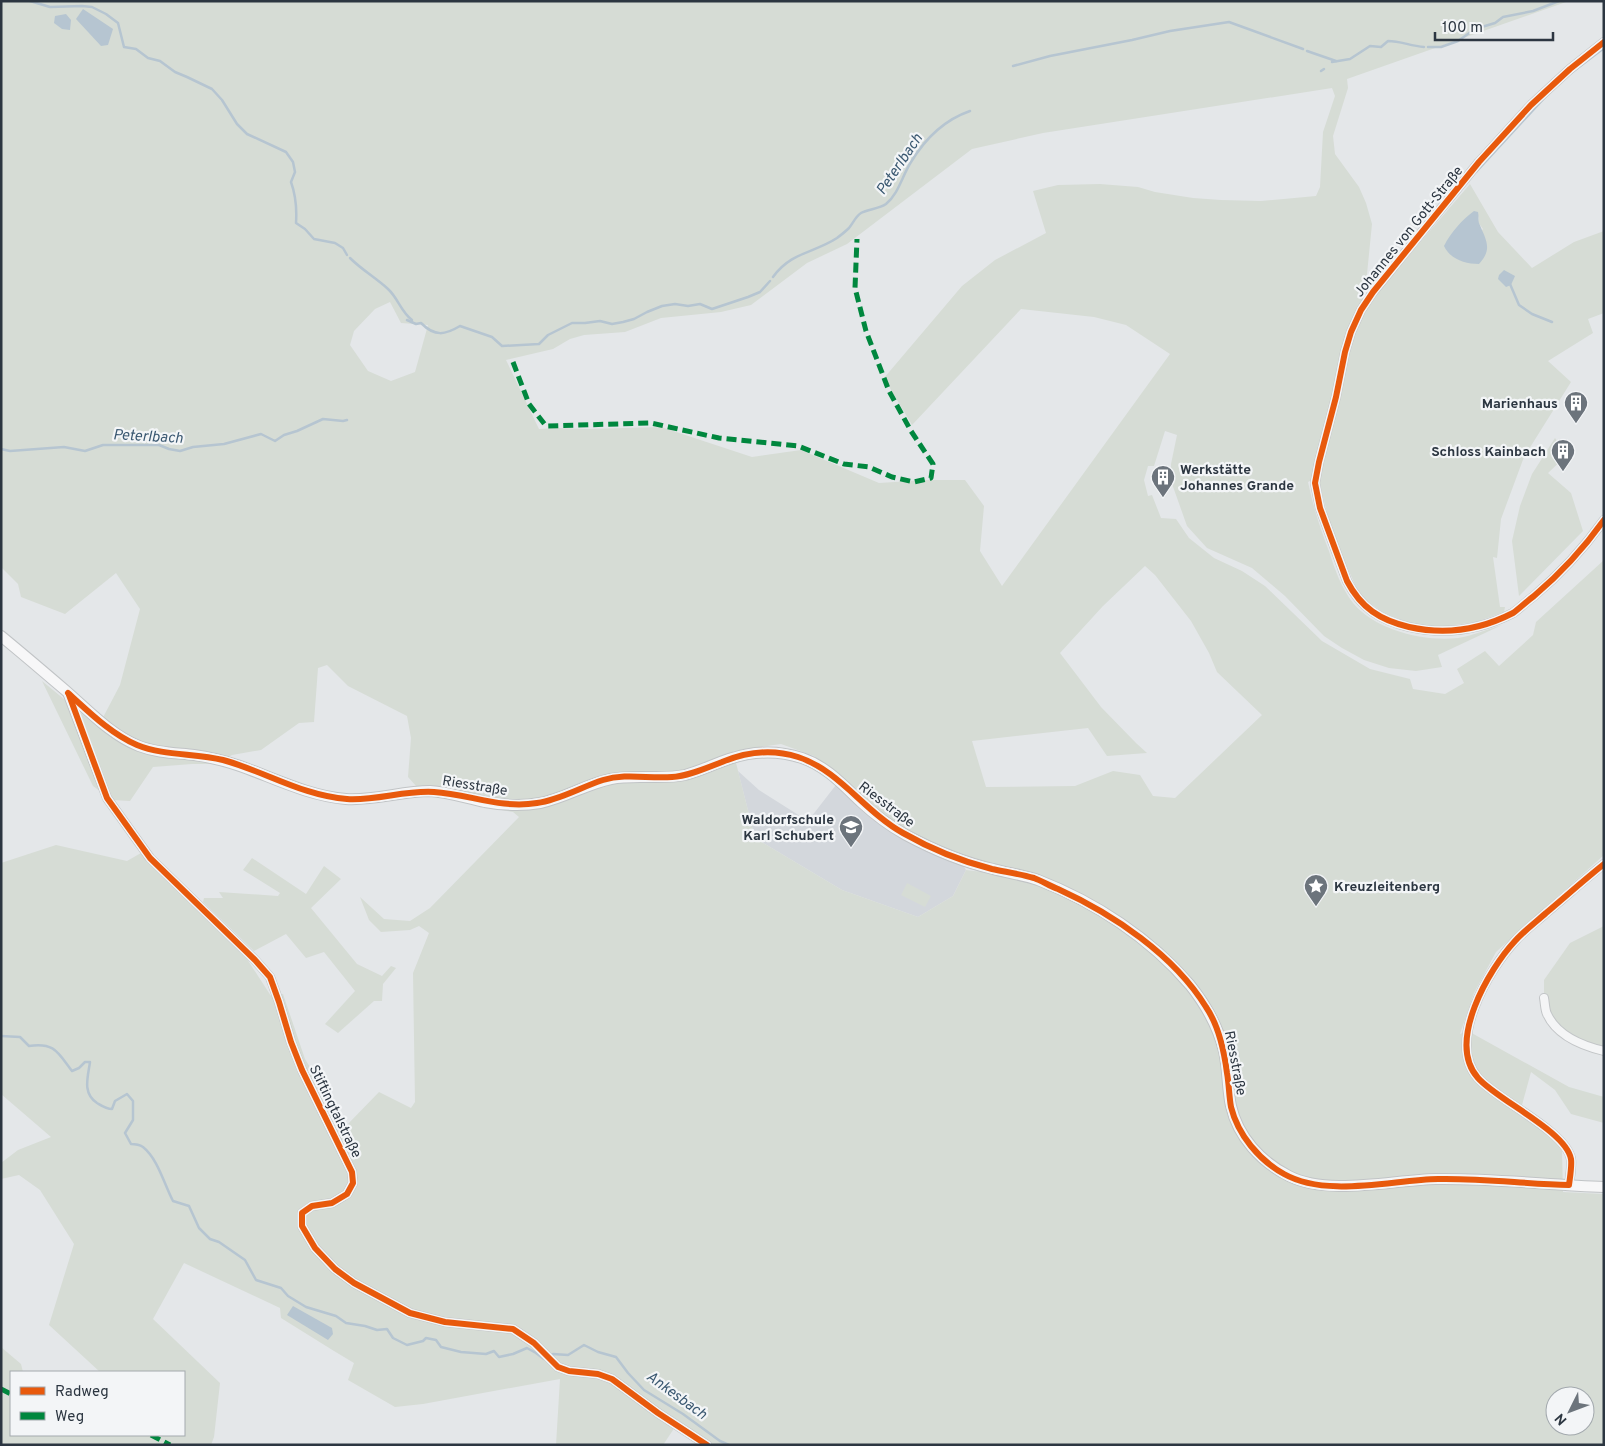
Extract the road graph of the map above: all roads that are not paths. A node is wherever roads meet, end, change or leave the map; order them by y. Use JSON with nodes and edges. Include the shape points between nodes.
{"nodes":[{"id":1,"x":1604,"y":42,"type":"edge"},
{"id":2,"x":1604,"y":520,"type":"edge"},
{"id":3,"x":1,"y":636,"type":"edge"},
{"id":4,"x":68,"y":693,"type":"junction"},
{"id":5,"x":1604,"y":864,"type":"edge"},
{"id":6,"x":1544,"y":998,"type":"dead end"},
{"id":7,"x":1604,"y":1051,"type":"edge"},
{"id":8,"x":1569,"y":1185,"type":"junction"},
{"id":9,"x":1604,"y":1187,"type":"edge"},
{"id":10,"x":707,"y":1445,"type":"edge"}],
"edges":[{"from":1,"to":2,"type":"street","name":"Johannes von Gott-Straße","via":[[1532,104],[1479,162],[1361,310],[1345,352],[1315,483],[1320,508],[1347,581],[1361,604],[1378,616],[1420,630],[1458,631],[1514,612],[1565,567]]},
{"from":3,"to":4,"type":"main road","name":"Riesstraße"},
{"from":4,"to":8,"type":"main road","name":"Riesstraße","via":[[106,726],[138,746],[220,760],[326,796],[345,799],[432,791],[488,802],[538,803],[605,780],[673,777],[750,753],[773,752],[800,757],[827,771],[884,821],[920,842],[959,860],[1034,878],[1100,910],[1156,950],[1190,985],[1217,1028],[1224,1050],[1232,1108],[1248,1143],[1287,1175],[1310,1184],[1331,1187],[1436,1179]]},
{"from":4,"to":10,"type":"street","name":"Stiftingtalstraße","via":[[107,798],[150,858],[270,977],[302,1070],[352,1172],[353,1183],[347,1194],[332,1203],[312,1206],[302,1212],[302,1226],[315,1248],[354,1283],[410,1313],[445,1322],[513,1329],[534,1343],[558,1367],[612,1379]]},
{"from":5,"to":8,"type":"street","via":[[1515,940],[1487,980],[1467,1033],[1466,1049],[1476,1076],[1553,1133],[1567,1150],[1571,1159]]},
{"from":6,"to":7,"type":"street","via":[[1551,1022],[1565,1035],[1590,1048]]},
{"from":8,"to":9,"type":"main road","name":"Riesstraße"}]}
